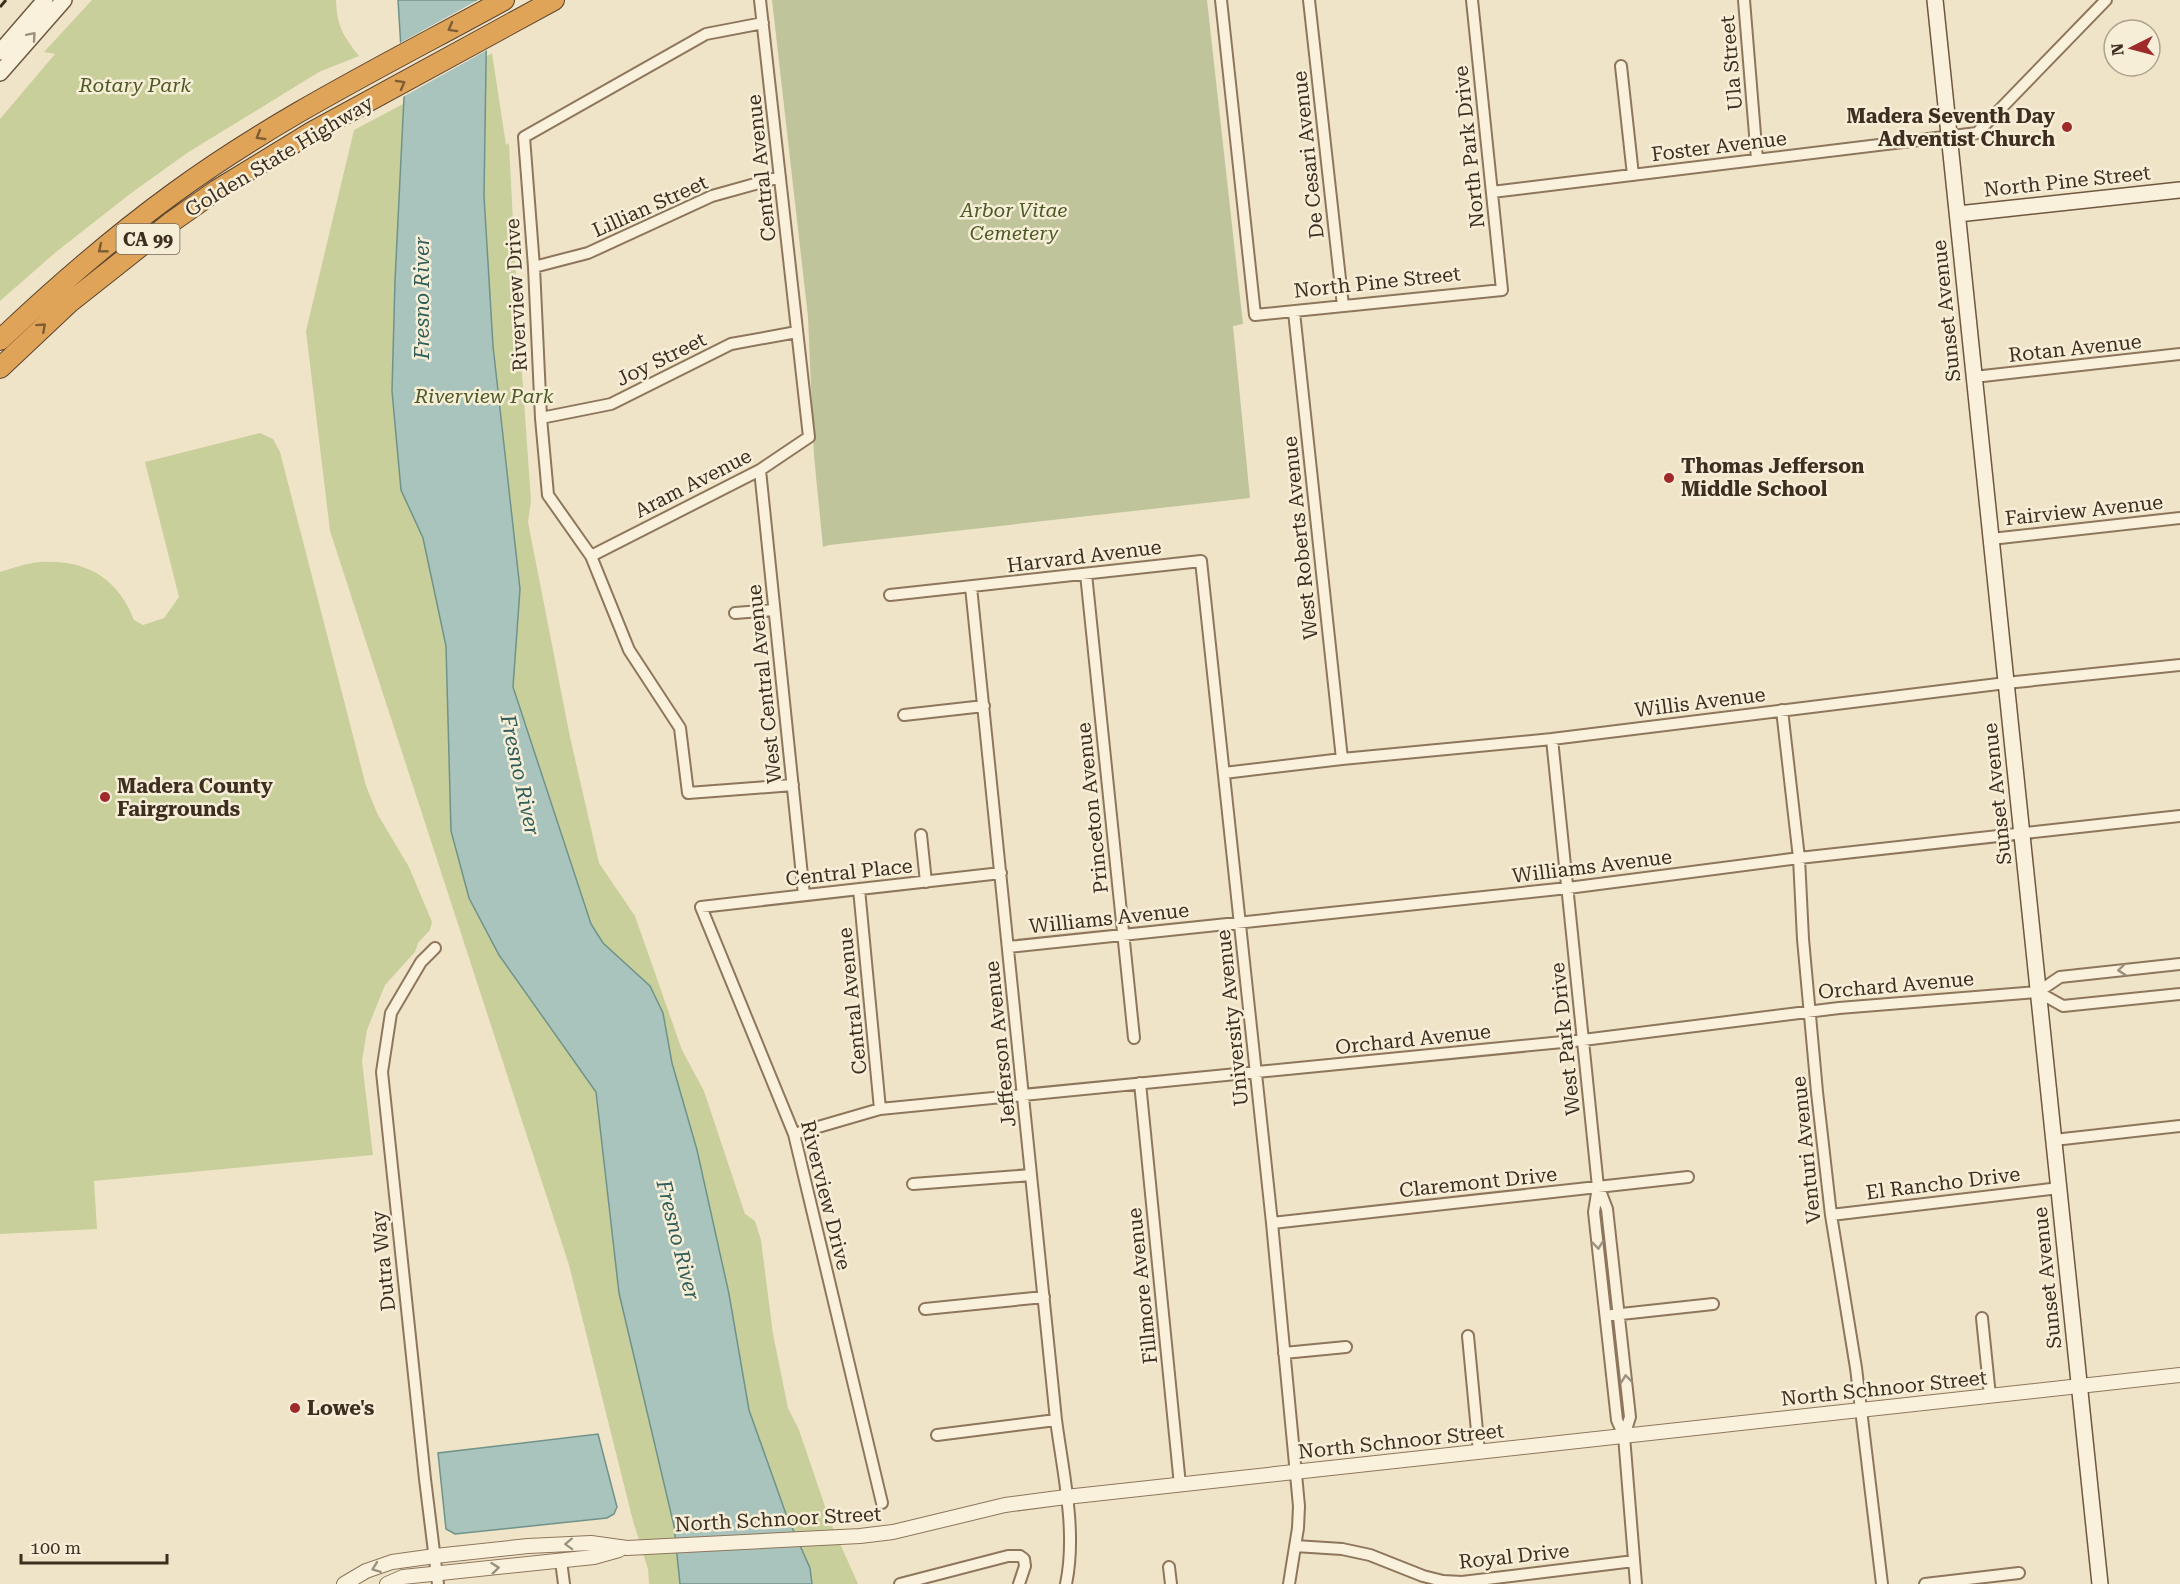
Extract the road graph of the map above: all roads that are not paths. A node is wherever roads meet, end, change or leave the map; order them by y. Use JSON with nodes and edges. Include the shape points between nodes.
{"nodes":[{"id":1,"x":45,"y":0,"type":"edge"},
{"id":2,"x":64,"y":0,"type":"edge"},
{"id":3,"x":504,"y":0,"type":"edge"},
{"id":4,"x":554,"y":0,"type":"edge"},
{"id":5,"x":760,"y":0,"type":"edge"},
{"id":6,"x":1221,"y":0,"type":"edge"},
{"id":7,"x":1309,"y":0,"type":"edge"},
{"id":8,"x":1472,"y":0,"type":"edge"},
{"id":9,"x":1744,"y":0,"type":"edge"},
{"id":10,"x":1935,"y":0,"type":"edge"},
{"id":11,"x":2106,"y":0,"type":"edge"},
{"id":12,"x":763,"y":23,"type":"junction"},
{"id":13,"x":0,"y":52,"type":"edge"},
{"id":14,"x":1621,"y":66,"type":"dead end"},
{"id":15,"x":0,"y":74,"type":"edge"},
{"id":16,"x":1950,"y":136,"type":"junction"},
{"id":17,"x":1757,"y":159,"type":"junction"},
{"id":18,"x":1633,"y":174,"type":"junction"},
{"id":19,"x":780,"y":177,"type":"junction"},
{"id":20,"x":2176,"y":187,"type":"edge"},
{"id":21,"x":1492,"y":192,"type":"junction"},
{"id":22,"x":1958,"y":214,"type":"junction"},
{"id":23,"x":534,"y":267,"type":"junction"},
{"id":24,"x":59,"y":284,"type":"junction"},
{"id":25,"x":1502,"y":290,"type":"joint"},
{"id":26,"x":1342,"y":306,"type":"junction"},
{"id":27,"x":1293,"y":312,"type":"junction"},
{"id":28,"x":0,"y":329,"type":"edge"},
{"id":29,"x":797,"y":332,"type":"junction"},
{"id":30,"x":0,"y":340,"type":"edge"},
{"id":31,"x":2180,"y":354,"type":"edge"},
{"id":32,"x":0,"y":368,"type":"edge"},
{"id":33,"x":1974,"y":377,"type":"junction"},
{"id":34,"x":541,"y":418,"type":"junction"},
{"id":35,"x":760,"y":470,"type":"junction"},
{"id":36,"x":2180,"y":518,"type":"edge"},
{"id":37,"x":1991,"y":539,"type":"junction"},
{"id":38,"x":591,"y":556,"type":"junction"},
{"id":39,"x":1201,"y":561,"type":"joint"},
{"id":40,"x":1086,"y":574,"type":"junction"},
{"id":41,"x":971,"y":587,"type":"junction"},
{"id":42,"x":890,"y":595,"type":"dead end"},
{"id":43,"x":774,"y":610,"type":"junction"},
{"id":44,"x":735,"y":613,"type":"dead end"},
{"id":45,"x":2180,"y":665,"type":"edge"},
{"id":46,"x":2006,"y":683,"type":"junction"},
{"id":47,"x":984,"y":706,"type":"junction"},
{"id":48,"x":1782,"y":710,"type":"junction"},
{"id":49,"x":904,"y":715,"type":"dead end"},
{"id":50,"x":1552,"y":739,"type":"junction"},
{"id":51,"x":1342,"y":759,"type":"junction"},
{"id":52,"x":1224,"y":773,"type":"junction"},
{"id":53,"x":793,"y":785,"type":"junction"},
{"id":54,"x":2180,"y":816,"type":"edge"},
{"id":55,"x":2022,"y":833,"type":"junction"},
{"id":56,"x":921,"y":835,"type":"dead end"},
{"id":57,"x":1799,"y":858,"type":"junction"},
{"id":58,"x":1000,"y":873,"type":"junction"},
{"id":59,"x":926,"y":882,"type":"junction"},
{"id":60,"x":1568,"y":888,"type":"junction"},
{"id":61,"x":859,"y":889,"type":"junction"},
{"id":62,"x":804,"y":895,"type":"junction"},
{"id":63,"x":701,"y":907,"type":"joint"},
{"id":64,"x":1240,"y":921,"type":"junction"},
{"id":65,"x":1123,"y":934,"type":"junction"},
{"id":66,"x":1008,"y":947,"type":"junction"},
{"id":67,"x":435,"y":948,"type":"dead end"},
{"id":68,"x":2180,"y":964,"type":"edge"},
{"id":69,"x":2038,"y":992,"type":"junction"},
{"id":70,"x":2180,"y":994,"type":"edge"},
{"id":71,"x":1811,"y":1011,"type":"junction"},
{"id":72,"x":1134,"y":1038,"type":"dead end"},
{"id":73,"x":1583,"y":1040,"type":"junction"},
{"id":74,"x":1256,"y":1073,"type":"junction"},
{"id":75,"x":1140,"y":1083,"type":"junction"},
{"id":76,"x":1023,"y":1095,"type":"junction"},
{"id":77,"x":880,"y":1109,"type":"junction"},
{"id":78,"x":2180,"y":1126,"type":"edge"},
{"id":79,"x":794,"y":1134,"type":"junction"},
{"id":80,"x":2054,"y":1140,"type":"junction"},
{"id":81,"x":1031,"y":1175,"type":"junction"},
{"id":82,"x":1688,"y":1177,"type":"dead end"},
{"id":83,"x":913,"y":1184,"type":"dead end"},
{"id":84,"x":1598,"y":1187,"type":"junction"},
{"id":85,"x":2059,"y":1188,"type":"junction"},
{"id":86,"x":1831,"y":1215,"type":"junction"},
{"id":87,"x":1272,"y":1223,"type":"junction"},
{"id":88,"x":1044,"y":1297,"type":"junction"},
{"id":89,"x":1713,"y":1304,"type":"dead end"},
{"id":90,"x":925,"y":1309,"type":"dead end"},
{"id":91,"x":1619,"y":1315,"type":"junction"},
{"id":92,"x":1606,"y":1316,"type":"junction"},
{"id":93,"x":1982,"y":1318,"type":"dead end"},
{"id":94,"x":1468,"y":1336,"type":"dead end"},
{"id":95,"x":1346,"y":1347,"type":"dead end"},
{"id":96,"x":1284,"y":1353,"type":"junction"},
{"id":97,"x":2180,"y":1375,"type":"edge"},
{"id":98,"x":2080,"y":1386,"type":"junction"},
{"id":99,"x":1990,"y":1396,"type":"junction"},
{"id":100,"x":1862,"y":1410,"type":"junction"},
{"id":101,"x":1056,"y":1420,"type":"junction"},
{"id":102,"x":937,"y":1435,"type":"dead end"},
{"id":103,"x":1624,"y":1436,"type":"junction"},
{"id":104,"x":1479,"y":1452,"type":"junction"},
{"id":105,"x":1295,"y":1472,"type":"junction"},
{"id":106,"x":1180,"y":1485,"type":"junction"},
{"id":107,"x":1066,"y":1497,"type":"junction"},
{"id":108,"x":882,"y":1503,"type":"dead end"},
{"id":109,"x":1295,"y":1546,"type":"junction"},
{"id":110,"x":627,"y":1548,"type":"junction"},
{"id":111,"x":435,"y":1556,"type":"junction"},
{"id":112,"x":561,"y":1561,"type":"junction"},
{"id":113,"x":1634,"y":1561,"type":"junction"},
{"id":114,"x":1169,"y":1567,"type":"dead end"},
{"id":115,"x":2019,"y":1573,"type":"dead end"},
{"id":116,"x":438,"y":1579,"type":"edge"},
{"id":117,"x":925,"y":1581,"type":"edge"},
{"id":118,"x":344,"y":1584,"type":"edge"},
{"id":119,"x":387,"y":1584,"type":"edge"},
{"id":120,"x":564,"y":1584,"type":"edge"},
{"id":121,"x":900,"y":1584,"type":"edge"},
{"id":122,"x":1019,"y":1584,"type":"edge"},
{"id":123,"x":1066,"y":1584,"type":"edge"},
{"id":124,"x":1171,"y":1584,"type":"edge"},
{"id":125,"x":1289,"y":1584,"type":"edge"},
{"id":126,"x":1636,"y":1584,"type":"edge"},
{"id":127,"x":1882,"y":1584,"type":"edge"},
{"id":128,"x":1925,"y":1584,"type":"edge"},
{"id":129,"x":2100,"y":1584,"type":"edge"}],
"edges":[{"from":1,"to":13,"type":"main road"},
{"from":15,"to":2,"type":"main road","one_way":true},
{"from":3,"to":24,"type":"highway","name":"Golden State Highway","number":"CA 99","one_way":true,"via":[[252,141],[174,193]]},
{"from":32,"to":4,"type":"highway","name":"Golden State Highway","number":"CA 99","one_way":true,"via":[[69,303],[217,190],[312,132]]},
{"from":5,"to":12,"type":"street","name":"Central Avenue"},
{"from":6,"to":27,"type":"street","name":"North Pine Street","via":[[1255,315]]},
{"from":7,"to":26,"type":"street","name":"De Cesari Avenue"},
{"from":8,"to":21,"type":"street","name":"North Park Drive"},
{"from":9,"to":17,"type":"street","name":"Ula Street"},
{"from":10,"to":16,"type":"main road","name":"Sunset Avenue"},
{"from":11,"to":16,"type":"street","name":"Foster Avenue","via":[[1977,133]]},
{"from":12,"to":19,"type":"street","name":"Central Avenue"},
{"from":12,"to":23,"type":"street","name":"Riverview Drive","via":[[706,34],[524,137]]},
{"from":14,"to":18,"type":"street"},
{"from":16,"to":17,"type":"street","name":"Foster Avenue"},
{"from":16,"to":22,"type":"main road","name":"Sunset Avenue"},
{"from":17,"to":18,"type":"street","name":"Foster Avenue"},
{"from":18,"to":21,"type":"street","name":"Foster Avenue"},
{"from":19,"to":23,"type":"street","name":"Lillian Street","via":[[712,196],[588,253]]},
{"from":19,"to":29,"type":"street","name":"Central Avenue"},
{"from":20,"to":22,"type":"main road","name":"North Pine Street"},
{"from":21,"to":25,"type":"street","name":"North Park Drive"},
{"from":22,"to":33,"type":"main road","name":"Sunset Avenue"},
{"from":23,"to":34,"type":"street","name":"Riverview Drive"},
{"from":24,"to":28,"type":"highway"},
{"from":24,"to":30,"type":"highway","name":"Golden State Highway","number":"CA 99"},
{"from":25,"to":26,"type":"street","name":"North Pine Street"},
{"from":26,"to":27,"type":"street","name":"North Pine Street"},
{"from":27,"to":51,"type":"street","name":"West Roberts Avenue"},
{"from":29,"to":34,"type":"street","name":"Joy Street","via":[[731,344],[611,404]]},
{"from":29,"to":35,"type":"street","name":"Aram Avenue","via":[[809,437]]},
{"from":31,"to":33,"type":"street","name":"Rotan Avenue"},
{"from":33,"to":37,"type":"main road","name":"Sunset Avenue"},
{"from":34,"to":38,"type":"street","name":"Riverview Drive","via":[[548,495]]},
{"from":35,"to":38,"type":"street","name":"Aram Avenue"},
{"from":35,"to":43,"type":"street","name":"West Central Avenue"},
{"from":36,"to":37,"type":"street","name":"Fairview Avenue"},
{"from":37,"to":46,"type":"main road","name":"Sunset Avenue"},
{"from":38,"to":53,"type":"street","name":"Riverview Drive","via":[[629,650],[680,728],[688,793]]},
{"from":39,"to":40,"type":"street","name":"Harvard Avenue"},
{"from":39,"to":52,"type":"street","name":"University Avenue"},
{"from":40,"to":41,"type":"street","name":"Harvard Avenue"},
{"from":40,"to":65,"type":"street","name":"Princeton Avenue"},
{"from":41,"to":42,"type":"street","name":"Harvard Avenue"},
{"from":41,"to":47,"type":"street","name":"Jefferson Avenue"},
{"from":43,"to":44,"type":"street"},
{"from":43,"to":53,"type":"street","name":"West Central Avenue"},
{"from":45,"to":46,"type":"street","name":"Willis Avenue"},
{"from":46,"to":48,"type":"street","name":"Willis Avenue"},
{"from":46,"to":55,"type":"main road","name":"Sunset Avenue"},
{"from":47,"to":49,"type":"street"},
{"from":47,"to":58,"type":"street","name":"Jefferson Avenue"},
{"from":48,"to":50,"type":"street","name":"Willis Avenue"},
{"from":48,"to":57,"type":"street","name":"Venturi Avenue"},
{"from":50,"to":51,"type":"street","name":"Willis Avenue"},
{"from":50,"to":60,"type":"street","name":"West Park Drive"},
{"from":51,"to":52,"type":"street","name":"Willis Avenue"},
{"from":52,"to":64,"type":"street","name":"University Avenue"},
{"from":53,"to":62,"type":"street","name":"West Central Avenue"},
{"from":54,"to":55,"type":"street","name":"Williams Avenue"},
{"from":55,"to":57,"type":"street","name":"Williams Avenue"},
{"from":55,"to":69,"type":"main road","name":"Sunset Avenue"},
{"from":56,"to":59,"type":"street"},
{"from":57,"to":60,"type":"street","name":"Williams Avenue"},
{"from":57,"to":71,"type":"street","name":"Venturi Avenue"},
{"from":58,"to":59,"type":"street","name":"Central Place"},
{"from":58,"to":66,"type":"street","name":"Jefferson Avenue"},
{"from":59,"to":61,"type":"street","name":"Central Place"},
{"from":60,"to":64,"type":"street","name":"Williams Avenue"},
{"from":60,"to":73,"type":"street","name":"West Park Drive"},
{"from":61,"to":62,"type":"street","name":"Central Place"},
{"from":61,"to":77,"type":"street","name":"Central Avenue"},
{"from":62,"to":63,"type":"street","name":"Central Place"},
{"from":63,"to":79,"type":"street","name":"Riverview Drive"},
{"from":64,"to":65,"type":"street","name":"Williams Avenue"},
{"from":64,"to":74,"type":"street","name":"University Avenue"},
{"from":65,"to":66,"type":"street","name":"Williams Avenue"},
{"from":65,"to":72,"type":"street","name":"Princeton Avenue"},
{"from":66,"to":76,"type":"street","name":"Jefferson Avenue"},
{"from":67,"to":111,"type":"street","name":"Dutra Way","via":[[391,1013],[382,1072]]},
{"from":68,"to":69,"type":"street","one_way":true,"via":[[2060,977]]},
{"from":69,"to":70,"type":"street","via":[[2063,1006]]},
{"from":69,"to":71,"type":"street","name":"Orchard Avenue"},
{"from":69,"to":80,"type":"main road","name":"Sunset Avenue"},
{"from":71,"to":73,"type":"street","name":"Orchard Avenue"},
{"from":71,"to":86,"type":"street","name":"Venturi Avenue"},
{"from":73,"to":74,"type":"street","name":"Orchard Avenue"},
{"from":73,"to":84,"type":"street","name":"West Park Drive"},
{"from":74,"to":75,"type":"street","name":"Orchard Avenue"},
{"from":74,"to":87,"type":"street","name":"University Avenue"},
{"from":75,"to":76,"type":"street","name":"Orchard Avenue"},
{"from":75,"to":106,"type":"street","name":"Fillmore Avenue"},
{"from":76,"to":77,"type":"street","name":"Orchard Avenue"},
{"from":76,"to":81,"type":"street","name":"Jefferson Avenue"},
{"from":77,"to":79,"type":"street","name":"Orchard Avenue"},
{"from":78,"to":80,"type":"street"},
{"from":79,"to":108,"type":"street","name":"Riverview Drive"},
{"from":80,"to":85,"type":"main road","name":"Sunset Avenue"},
{"from":81,"to":83,"type":"street"},
{"from":81,"to":88,"type":"street","name":"Jefferson Avenue"},
{"from":82,"to":84,"type":"street","name":"Claremont Drive"},
{"from":84,"to":87,"type":"street","name":"Claremont Drive"},
{"from":84,"to":91,"type":"street","name":"West Park Drive","via":[[1607,1209]]},
{"from":84,"to":92,"type":"street","name":"West Park Drive","one_way":true,"via":[[1594,1212]]},
{"from":85,"to":86,"type":"street","name":"El Rancho Drive"},
{"from":85,"to":98,"type":"main road","name":"Sunset Avenue"},
{"from":86,"to":100,"type":"street","name":"Venturi Avenue"},
{"from":87,"to":96,"type":"street","name":"University Avenue"},
{"from":88,"to":90,"type":"street"},
{"from":88,"to":101,"type":"street","name":"Jefferson Avenue"},
{"from":89,"to":91,"type":"street"},
{"from":91,"to":92,"type":"street"},
{"from":103,"to":91,"type":"street","name":"West Park Drive","one_way":true,"via":[[1630,1417]]},
{"from":92,"to":103,"type":"street","name":"West Park Drive","via":[[1617,1420]]},
{"from":93,"to":99,"type":"street"},
{"from":94,"to":104,"type":"street"},
{"from":95,"to":96,"type":"street"},
{"from":96,"to":105,"type":"street","name":"University Avenue"},
{"from":97,"to":98,"type":"street","name":"North Schnoor Street"},
{"from":98,"to":99,"type":"street","name":"North Schnoor Street"},
{"from":98,"to":129,"type":"main road","name":"Sunset Avenue"},
{"from":99,"to":100,"type":"street","name":"North Schnoor Street"},
{"from":100,"to":103,"type":"street","name":"North Schnoor Street"},
{"from":100,"to":127,"type":"street","name":"Venturi Avenue"},
{"from":101,"to":102,"type":"street"},
{"from":101,"to":107,"type":"street","name":"Jefferson Avenue"},
{"from":103,"to":104,"type":"street","name":"North Schnoor Street"},
{"from":103,"to":113,"type":"street","name":"West Park Drive"},
{"from":104,"to":105,"type":"street","name":"North Schnoor Street"},
{"from":105,"to":106,"type":"street","name":"North Schnoor Street"},
{"from":105,"to":109,"type":"street","name":"University Avenue","via":[[1299,1506]]},
{"from":106,"to":107,"type":"street","name":"North Schnoor Street"},
{"from":107,"to":110,"type":"street","name":"North Schnoor Street","via":[[977,1510],[893,1532]]},
{"from":107,"to":123,"type":"street","via":[[1070,1565]]},
{"from":109,"to":113,"type":"street","name":"Royal Drive","via":[[1370,1555],[1423,1576],[1462,1582]]},
{"from":109,"to":125,"type":"street","name":"University Avenue"},
{"from":110,"to":111,"type":"street","name":"North Schnoor Street","one_way":true,"via":[[591,1543]]},
{"from":110,"to":112,"type":"street","name":"North Schnoor Street"},
{"from":111,"to":116,"type":"street","name":"Dutra Way"},
{"from":111,"to":118,"type":"street","name":"North Schnoor Street","one_way":true,"via":[[392,1562]]},
{"from":116,"to":112,"type":"street","name":"North Schnoor Street","one_way":true},
{"from":112,"to":120,"type":"street"},
{"from":113,"to":126,"type":"street","name":"West Park Drive"},
{"from":114,"to":124,"type":"street"},
{"from":115,"to":128,"type":"street"},
{"from":116,"to":119,"type":"street","name":"North Schnoor Street","via":[[403,1577]]},
{"from":117,"to":121,"type":"street"},
{"from":117,"to":122,"type":"street","via":[[1008,1556],[1020,1556],[1025,1566]]}]}
